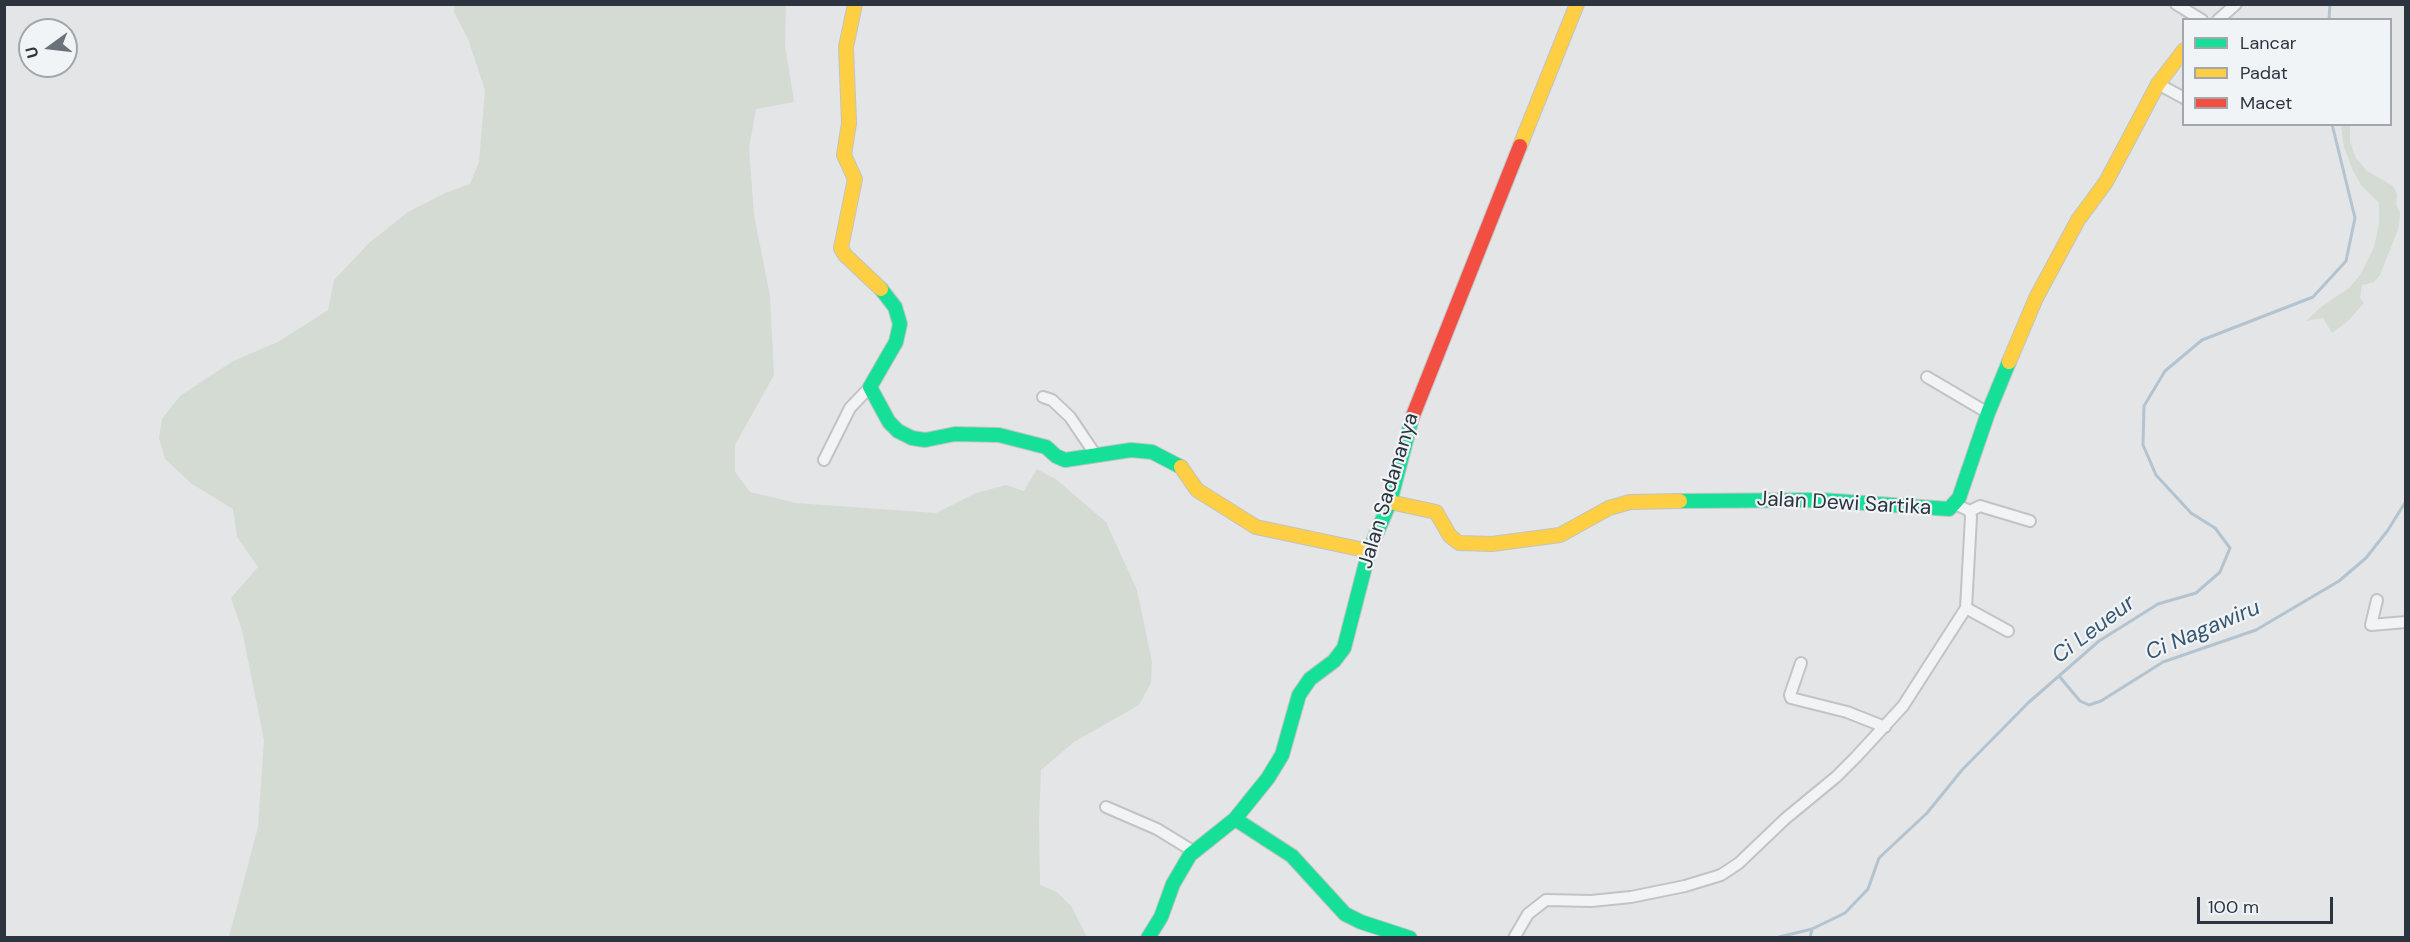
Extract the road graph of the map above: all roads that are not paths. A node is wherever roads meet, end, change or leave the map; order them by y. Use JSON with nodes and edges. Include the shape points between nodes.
{"nodes":[{"id":1,"x":855,"y":4,"type":"edge"},
{"id":2,"x":1577,"y":4,"type":"edge"},
{"id":3,"x":2176,"y":4,"type":"edge"},
{"id":4,"x":2236,"y":4,"type":"edge"},
{"id":5,"x":2199,"y":18,"type":"edge"},
{"id":6,"x":2220,"y":18,"type":"edge"},
{"id":7,"x":2182,"y":53,"type":"edge"},
{"id":8,"x":2158,"y":84,"type":"junction"},
{"id":9,"x":2182,"y":97,"type":"edge"},
{"id":10,"x":1927,"y":376,"type":"dead end"},
{"id":11,"x":870,"y":387,"type":"junction"},
{"id":12,"x":1043,"y":397,"type":"dead end"},
{"id":13,"x":1988,"y":413,"type":"junction"},
{"id":14,"x":1095,"y":454,"type":"junction"},
{"id":15,"x":824,"y":460,"type":"dead end"},
{"id":16,"x":1390,"y":502,"type":"junction"},
{"id":17,"x":1957,"y":505,"type":"junction"},
{"id":18,"x":1970,"y":511,"type":"junction"},
{"id":19,"x":2030,"y":521,"type":"dead end"},
{"id":20,"x":1369,"y":551,"type":"junction"},
{"id":21,"x":2377,"y":600,"type":"dead end"},
{"id":22,"x":1966,"y":608,"type":"junction"},
{"id":23,"x":2406,"y":622,"type":"edge"},
{"id":24,"x":2008,"y":631,"type":"dead end"},
{"id":25,"x":1802,"y":663,"type":"dead end"},
{"id":26,"x":1885,"y":727,"type":"junction"},
{"id":27,"x":1106,"y":807,"type":"dead end"},
{"id":28,"x":1235,"y":819,"type":"junction"},
{"id":29,"x":1193,"y":851,"type":"junction"},
{"id":30,"x":1148,"y":938,"type":"edge"},
{"id":31,"x":1410,"y":938,"type":"edge"},
{"id":32,"x":1514,"y":938,"type":"edge"}],
"edges":[{"from":1,"to":11,"type":"street","via":[[846,47],[849,123],[844,154],[855,179],[841,248],[888,296],[900,324],[891,352]]},
{"from":2,"to":16,"type":"street","name":"Jalan Sadananya","via":[[1415,408]]},
{"from":3,"to":5,"type":"street"},
{"from":4,"to":6,"type":"street"},
{"from":7,"to":8,"type":"street","name":"Jalan Dewi Sartika"},
{"from":8,"to":9,"type":"street"},
{"from":8,"to":13,"type":"street","name":"Jalan Dewi Sartika","via":[[2106,182],[2078,220],[2042,287]]},
{"from":10,"to":13,"type":"street"},
{"from":11,"to":14,"type":"street","via":[[889,422],[912,438],[999,435],[1047,447],[1065,460]]},
{"from":11,"to":15,"type":"street","via":[[850,408]]},
{"from":12,"to":14,"type":"street","via":[[1070,417]]},
{"from":13,"to":17,"type":"street","name":"Jalan Dewi Sartika"},
{"from":14,"to":20,"type":"street","via":[[1152,452],[1182,467],[1197,490],[1256,527]]},
{"from":16,"to":17,"type":"street","name":"Jalan Dewi Sartika","via":[[1436,512],[1450,536],[1459,543],[1492,544],[1560,535],[1608,508],[1630,502],[1821,500],[1949,509]]},
{"from":16,"to":20,"type":"street","name":"Jalan Sadananya"},
{"from":17,"to":18,"type":"street"},
{"from":18,"to":19,"type":"street","via":[[1980,506]]},
{"from":18,"to":22,"type":"street"},
{"from":20,"to":28,"type":"street","name":"Jalan Sadananya","via":[[1344,648],[1305,686],[1292,714],[1282,755]]},
{"from":21,"to":23,"type":"street","via":[[2371,625]]},
{"from":22,"to":24,"type":"street"},
{"from":22,"to":26,"type":"street","via":[[1903,706]]},
{"from":25,"to":26,"type":"street","via":[[1791,698],[1847,712]]},
{"from":26,"to":32,"type":"street","via":[[1836,777],[1740,863],[1721,875],[1631,897],[1546,900],[1528,914]]},
{"from":27,"to":29,"type":"street","via":[[1157,829]]},
{"from":28,"to":29,"type":"street","name":"Jalan Sadananya"},
{"from":28,"to":31,"type":"street","via":[[1292,856],[1345,914]]},
{"from":29,"to":30,"type":"street","name":"Jalan Sadananya"}]}
